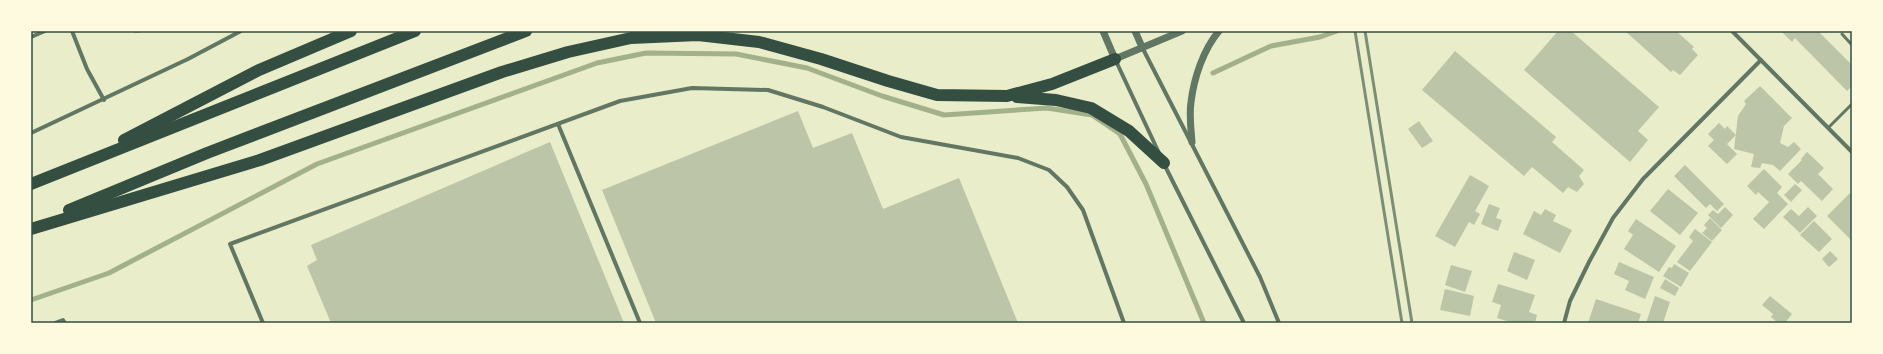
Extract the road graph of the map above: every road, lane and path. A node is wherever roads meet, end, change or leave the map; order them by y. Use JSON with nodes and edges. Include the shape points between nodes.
{"nodes":[{"id":1,"x":45,"y":31,"type":"edge"},
{"id":2,"x":72,"y":31,"type":"edge"},
{"id":3,"x":135,"y":31,"type":"edge"},
{"id":4,"x":139,"y":31,"type":"edge"},
{"id":5,"x":241,"y":31,"type":"edge"},
{"id":6,"x":351,"y":31,"type":"edge"},
{"id":7,"x":415,"y":31,"type":"edge"},
{"id":8,"x":526,"y":31,"type":"edge"},
{"id":9,"x":1103,"y":31,"type":"edge"},
{"id":10,"x":1135,"y":31,"type":"edge"},
{"id":11,"x":1182,"y":31,"type":"edge"},
{"id":12,"x":1219,"y":31,"type":"edge"},
{"id":13,"x":1732,"y":31,"type":"edge"},
{"id":14,"x":1842,"y":34,"type":"dead end"},
{"id":15,"x":31,"y":37,"type":"edge"},
{"id":16,"x":1852,"y":45,"type":"edge"},
{"id":17,"x":1142,"y":47,"type":"junction"},
{"id":18,"x":1115,"y":59,"type":"junction"},
{"id":19,"x":1761,"y":60,"type":"junction"},
{"id":20,"x":1007,"y":96,"type":"junction"},
{"id":21,"x":104,"y":100,"type":"junction"},
{"id":22,"x":1852,"y":104,"type":"edge"},
{"id":23,"x":558,"y":124,"type":"junction"},
{"id":24,"x":1828,"y":128,"type":"junction"},
{"id":25,"x":31,"y":133,"type":"edge"},
{"id":26,"x":1192,"y":142,"type":"junction"},
{"id":27,"x":1852,"y":152,"type":"edge"},
{"id":28,"x":1164,"y":163,"type":"junction"},
{"id":29,"x":62,"y":172,"type":"junction"},
{"id":30,"x":31,"y":184,"type":"edge"},
{"id":31,"x":31,"y":228,"type":"edge"},
{"id":32,"x":56,"y":323,"type":"edge"},
{"id":33,"x":65,"y":323,"type":"edge"},
{"id":34,"x":263,"y":323,"type":"edge"},
{"id":35,"x":640,"y":323,"type":"edge"},
{"id":36,"x":1124,"y":323,"type":"edge"},
{"id":37,"x":1244,"y":323,"type":"edge"},
{"id":38,"x":1278,"y":323,"type":"edge"},
{"id":39,"x":1564,"y":323,"type":"edge"}],
"edges":[{"from":1,"to":15,"type":"street"},
{"from":2,"to":21,"type":"street","via":[[87,69]]},
{"from":3,"to":4,"type":"lane"},
{"from":5,"to":21,"type":"street"},
{"from":6,"to":29,"type":"highway","via":[[259,70]]},
{"from":7,"to":29,"type":"highway"},
{"from":8,"to":31,"type":"highway","via":[[207,153]]},
{"from":9,"to":18,"type":"street"},
{"from":10,"to":17,"type":"street"},
{"from":11,"to":17,"type":"street"},
{"from":12,"to":26,"type":"street","via":[[1206,52],[1196,79],[1191,103]]},
{"from":13,"to":19,"type":"street"},
{"from":14,"to":16,"type":"lane"},
{"from":17,"to":18,"type":"street"},
{"from":17,"to":26,"type":"street"},
{"from":18,"to":20,"type":"highway","via":[[1052,84]]},
{"from":18,"to":28,"type":"street"},
{"from":19,"to":24,"type":"street"},
{"from":19,"to":39,"type":"street","via":[[1642,179],[1613,218],[1589,262],[1570,301]]},
{"from":20,"to":28,"type":"highway","via":[[1056,100],[1091,108],[1129,131]]},
{"from":20,"to":31,"type":"highway","via":[[937,95],[759,42],[698,35],[631,38],[568,52],[502,72],[260,160]]},
{"from":21,"to":25,"type":"street"},
{"from":22,"to":24,"type":"lane"},
{"from":23,"to":34,"type":"street","via":[[230,244]]},
{"from":23,"to":35,"type":"street"},
{"from":23,"to":36,"type":"street","via":[[620,101],[692,88],[768,90],[823,107],[901,138],[1018,158],[1049,170],[1067,187],[1083,210]]},
{"from":24,"to":27,"type":"street"},
{"from":26,"to":38,"type":"street","via":[[1260,276]]},
{"from":28,"to":37,"type":"street"},
{"from":29,"to":30,"type":"highway"},
{"from":32,"to":33,"type":"street","via":[[63,320]]}]}
